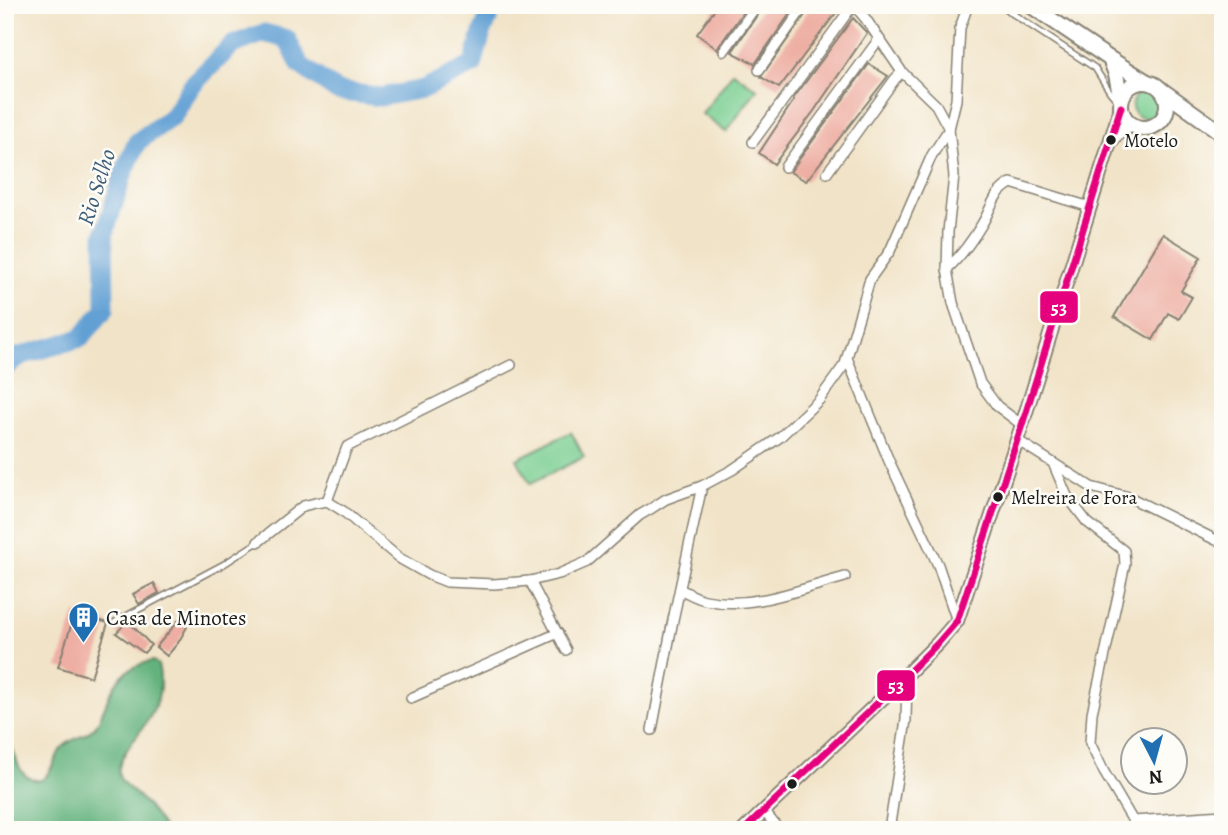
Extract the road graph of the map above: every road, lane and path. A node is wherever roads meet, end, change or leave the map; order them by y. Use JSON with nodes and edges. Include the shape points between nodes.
{"nodes":[{"id":1,"x":757,"y":5,"type":"edge"},
{"id":2,"x":806,"y":5,"type":"edge"},
{"id":3,"x":854,"y":5,"type":"edge"},
{"id":4,"x":968,"y":5,"type":"edge"},
{"id":5,"x":1002,"y":5,"type":"edge"},
{"id":6,"x":1018,"y":5,"type":"edge"},
{"id":7,"x":1030,"y":5,"type":"edge"},
{"id":8,"x":1013,"y":14,"type":"junction"},
{"id":9,"x":878,"y":38,"type":"junction"},
{"id":10,"x":724,"y":51,"type":"dead end"},
{"id":11,"x":1110,"y":59,"type":"junction"},
{"id":12,"x":759,"y":70,"type":"dead end"},
{"id":13,"x":902,"y":72,"type":"junction"},
{"id":14,"x":1147,"y":82,"type":"junction"},
{"id":15,"x":1163,"y":91,"type":"junction"},
{"id":16,"x":1121,"y":104,"type":"junction"},
{"id":17,"x":1194,"y":115,"type":"junction"},
{"id":18,"x":1163,"y":119,"type":"junction"},
{"id":19,"x":1133,"y":125,"type":"junction"},
{"id":20,"x":949,"y":129,"type":"junction"},
{"id":21,"x":1223,"y":134,"type":"edge"},
{"id":22,"x":752,"y":142,"type":"dead end"},
{"id":23,"x":1109,"y":144,"type":"junction"},
{"id":24,"x":785,"y":167,"type":"dead end"},
{"id":25,"x":827,"y":173,"type":"dead end"},
{"id":26,"x":1090,"y":206,"type":"junction"},
{"id":27,"x":947,"y":269,"type":"junction"},
{"id":28,"x":847,"y":358,"type":"junction"},
{"id":29,"x":511,"y":365,"type":"dead end"},
{"id":30,"x":1022,"y":425,"type":"junction"},
{"id":31,"x":1017,"y":440,"type":"junction"},
{"id":32,"x":1053,"y":463,"type":"junction"},
{"id":33,"x":702,"y":486,"type":"junction"},
{"id":34,"x":327,"y":501,"type":"junction"},
{"id":35,"x":1223,"y":541,"type":"edge"},
{"id":36,"x":258,"y":542,"type":"joint"},
{"id":37,"x":845,"y":577,"type":"dead end"},
{"id":38,"x":530,"y":581,"type":"junction"},
{"id":39,"x":680,"y":589,"type":"junction"},
{"id":40,"x":957,"y":621,"type":"junction"},
{"id":41,"x":116,"y":622,"type":"dead end"},
{"id":42,"x":558,"y":634,"type":"junction"},
{"id":43,"x":566,"y":650,"type":"dead end"},
{"id":44,"x":907,"y":674,"type":"junction"},
{"id":45,"x":411,"y":698,"type":"dead end"},
{"id":46,"x":652,"y":730,"type":"dead end"},
{"id":47,"x":764,"y":811,"type":"junction"},
{"id":48,"x":1223,"y":815,"type":"edge"},
{"id":49,"x":744,"y":830,"type":"edge"},
{"id":50,"x":779,"y":830,"type":"edge"},
{"id":51,"x":889,"y":830,"type":"edge"}],
"edges":[{"from":1,"to":10,"type":"street"},
{"from":2,"to":12,"type":"street"},
{"from":3,"to":9,"type":"street"},
{"from":3,"to":22,"type":"street"},
{"from":4,"to":20,"type":"street","via":[[960,28],[956,100]]},
{"from":5,"to":8,"type":"lane"},
{"from":6,"to":8,"type":"lane"},
{"from":7,"to":11,"type":"main road"},
{"from":8,"to":16,"type":"lane","via":[[1095,68]]},
{"from":9,"to":13,"type":"street"},
{"from":9,"to":24,"type":"street"},
{"from":11,"to":14,"type":"main road"},
{"from":11,"to":16,"type":"main road"},
{"from":13,"to":20,"type":"street","via":[[936,106]]},
{"from":13,"to":25,"type":"street"},
{"from":14,"to":15,"type":"main road"},
{"from":14,"to":16,"type":"main road","via":[[1131,86]]},
{"from":15,"to":17,"type":"main road"},
{"from":15,"to":18,"type":"main road","via":[[1167,110]]},
{"from":16,"to":19,"type":"main road"},
{"from":16,"to":23,"type":"main road"},
{"from":17,"to":18,"type":"main road"},
{"from":17,"to":21,"type":"main road"},
{"from":18,"to":19,"type":"main road","via":[[1154,127]]},
{"from":19,"to":23,"type":"main road"},
{"from":20,"to":27,"type":"street","via":[[954,176]]},
{"from":20,"to":28,"type":"street","via":[[932,155],[890,251],[870,279]]},
{"from":23,"to":26,"type":"main road"},
{"from":26,"to":27,"type":"street","via":[[1011,183],[999,190],[962,255]]},
{"from":26,"to":30,"type":"main road"},
{"from":27,"to":30,"type":"street","via":[[953,303],[980,383],[997,407]]},
{"from":28,"to":33,"type":"street","via":[[819,400],[780,437]]},
{"from":28,"to":40,"type":"street","via":[[938,565]]},
{"from":29,"to":34,"type":"street","via":[[347,447]]},
{"from":30,"to":31,"type":"main road"},
{"from":31,"to":32,"type":"street"},
{"from":31,"to":40,"type":"main road"},
{"from":32,"to":35,"type":"street","via":[[1091,487],[1129,498]]},
{"from":32,"to":48,"type":"street","via":[[1067,496],[1087,522],[1124,551],[1093,713],[1090,743],[1094,752],[1133,821]]},
{"from":33,"to":38,"type":"street","via":[[640,515],[587,562]]},
{"from":33,"to":39,"type":"street"},
{"from":34,"to":36,"type":"street","via":[[303,506]]},
{"from":34,"to":38,"type":"street","via":[[399,558],[429,575],[447,582]]},
{"from":36,"to":41,"type":"lane"},
{"from":37,"to":39,"type":"street","via":[[729,604]]},
{"from":38,"to":42,"type":"street"},
{"from":39,"to":46,"type":"street"},
{"from":40,"to":44,"type":"main road"},
{"from":42,"to":43,"type":"street"},
{"from":42,"to":45,"type":"street"},
{"from":44,"to":47,"type":"main road"},
{"from":44,"to":51,"type":"street","via":[[906,720]]},
{"from":47,"to":49,"type":"main road"},
{"from":47,"to":50,"type":"street"}]}
